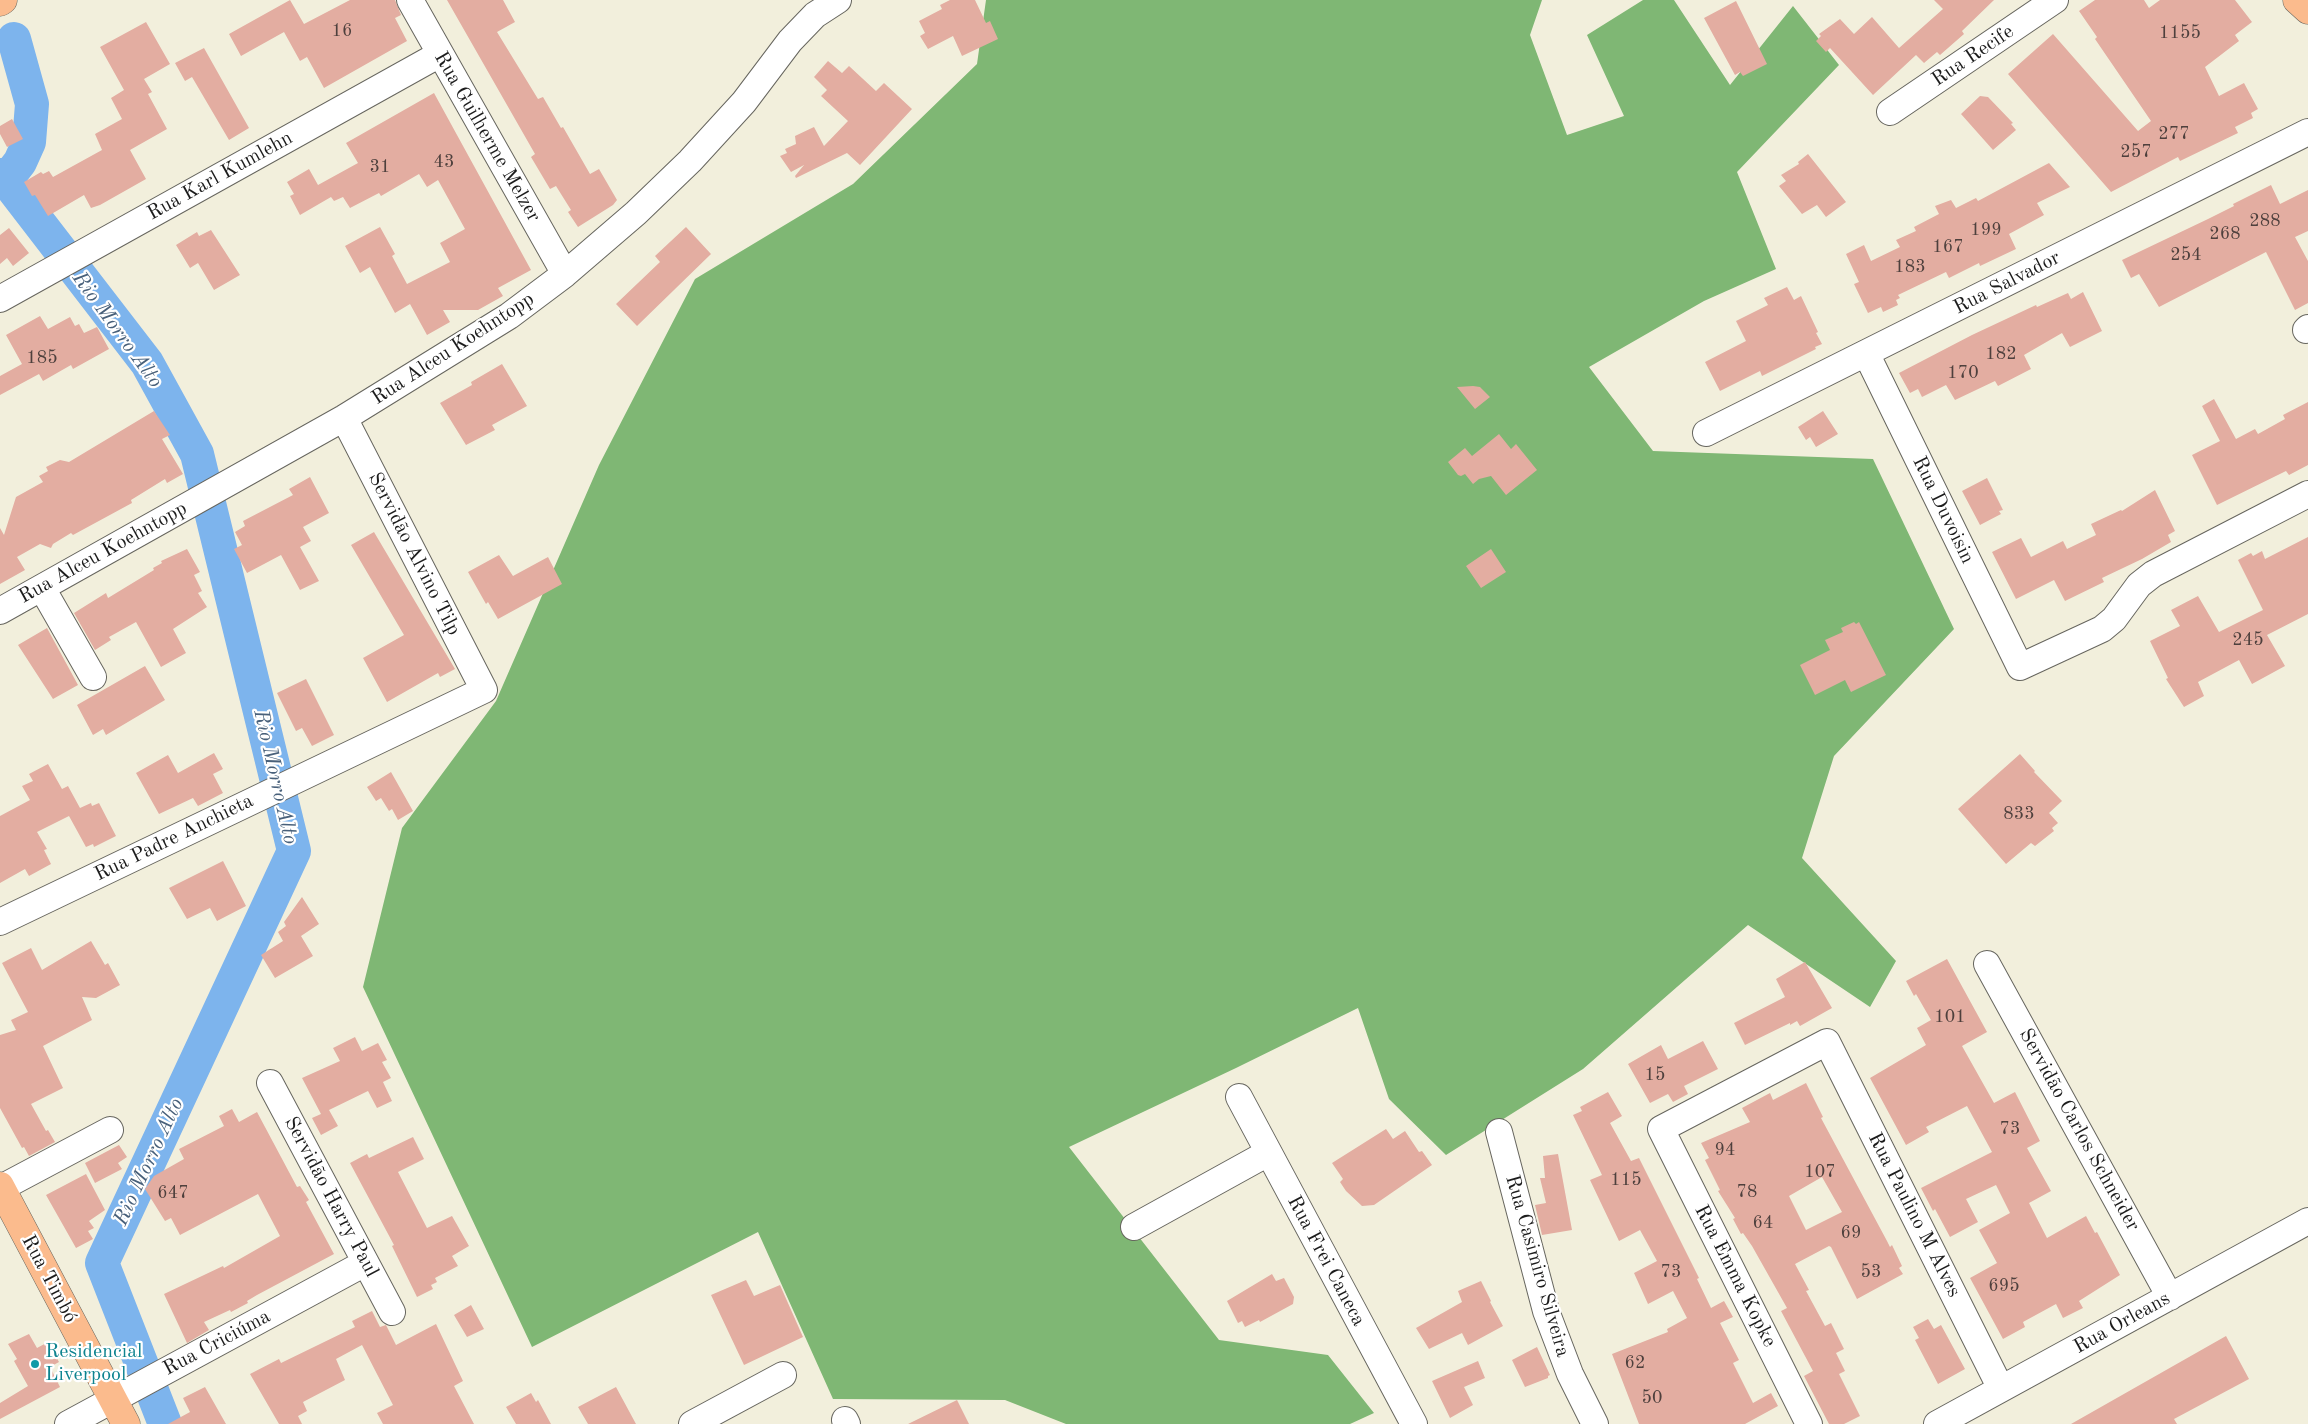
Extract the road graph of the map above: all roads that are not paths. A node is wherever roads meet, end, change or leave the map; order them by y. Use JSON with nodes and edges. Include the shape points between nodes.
{"nodes":[{"id":1,"x":410,"y":0,"type":"edge"},
{"id":2,"x":838,"y":0,"type":"edge"},
{"id":3,"x":2055,"y":0,"type":"edge"},
{"id":4,"x":2297,"y":0,"type":"edge"},
{"id":5,"x":2308,"y":10,"type":"edge"},
{"id":6,"x":440,"y":54,"type":"junction"},
{"id":7,"x":1890,"y":112,"type":"dead end"},
{"id":8,"x":2308,"y":132,"type":"edge"},
{"id":9,"x":565,"y":274,"type":"junction"},
{"id":10,"x":0,"y":299,"type":"edge"},
{"id":11,"x":1866,"y":353,"type":"junction"},
{"id":12,"x":344,"y":418,"type":"junction"},
{"id":13,"x":1706,"y":433,"type":"dead end"},
{"id":14,"x":2308,"y":494,"type":"edge"},
{"id":15,"x":42,"y":588,"type":"junction"},
{"id":16,"x":0,"y":611,"type":"edge"},
{"id":17,"x":94,"y":677,"type":"dead end"},
{"id":18,"x":484,"y":690,"type":"joint"},
{"id":19,"x":0,"y":922,"type":"edge"},
{"id":20,"x":1987,"y":964,"type":"dead end"},
{"id":21,"x":270,"y":1083,"type":"dead end"},
{"id":22,"x":1240,"y":1097,"type":"dead end"},
{"id":23,"x":1661,"y":1129,"type":"joint"},
{"id":24,"x":110,"y":1130,"type":"dead end"},
{"id":25,"x":1499,"y":1132,"type":"dead end"},
{"id":26,"x":1268,"y":1153,"type":"junction"},
{"id":27,"x":1,"y":1187,"type":"edge"},
{"id":28,"x":2308,"y":1221,"type":"edge"},
{"id":29,"x":1134,"y":1227,"type":"dead end"},
{"id":30,"x":366,"y":1263,"type":"junction"},
{"id":31,"x":2170,"y":1297,"type":"junction"},
{"id":32,"x":392,"y":1312,"type":"dead end"},
{"id":33,"x":1586,"y":1366,"type":"dead end"},
{"id":34,"x":784,"y":1375,"type":"dead end"},
{"id":35,"x":2001,"y":1389,"type":"junction"},
{"id":36,"x":123,"y":1394,"type":"junction"},
{"id":37,"x":68,"y":1424,"type":"edge"},
{"id":38,"x":126,"y":1424,"type":"edge"},
{"id":39,"x":692,"y":1424,"type":"edge"},
{"id":40,"x":1414,"y":1424,"type":"edge"},
{"id":41,"x":1595,"y":1424,"type":"edge"},
{"id":42,"x":1614,"y":1424,"type":"edge"},
{"id":43,"x":1810,"y":1424,"type":"edge"},
{"id":44,"x":1937,"y":1424,"type":"edge"}],
"edges":[{"from":1,"to":6,"type":"street","name":"Rua Guilherme Melzer"},
{"from":2,"to":9,"type":"street","name":"Rua Alceu Koehntopp","via":[[815,15],[790,41],[744,102],[690,160],[636,213]]},
{"from":3,"to":7,"type":"street","name":"Rua Recife"},
{"from":4,"to":5,"type":"main road"},
{"from":6,"to":9,"type":"street","name":"Rua Guilherme Melzer"},
{"from":6,"to":10,"type":"street","name":"Rua Karl Kumlehn"},
{"from":8,"to":11,"type":"street","name":"Rua Salvador"},
{"from":9,"to":12,"type":"street","name":"Rua Alceu Koehntopp","via":[[473,339]]},
{"from":11,"to":13,"type":"street","name":"Rua Salvador"},
{"from":11,"to":14,"type":"street","name":"Rua Duvoisin","via":[[2020,668],[2102,629],[2114,619],[2139,585],[2153,574]]},
{"from":12,"to":15,"type":"street","name":"Rua Alceu Koehntopp"},
{"from":12,"to":18,"type":"street","name":"Servidão Alvino Tilp"},
{"from":15,"to":16,"type":"street","name":"Rua Alceu Koehntopp"},
{"from":15,"to":17,"type":"street"},
{"from":18,"to":19,"type":"street","name":"Rua Padre Anchieta"},
{"from":20,"to":31,"type":"street","name":"Servidão Carlos Schneider"},
{"from":21,"to":30,"type":"street","name":"Servidão Harry Paul"},
{"from":22,"to":26,"type":"street","name":"Rua Frei Caneca"},
{"from":23,"to":35,"type":"street","name":"Rua Paulino M Alves","via":[[1827,1042]]},
{"from":23,"to":43,"type":"street","name":"Rua Emma Kopke"},
{"from":24,"to":27,"type":"street"},
{"from":25,"to":41,"type":"street","name":"Rua Casimiro Silveira","via":[[1546,1311],[1570,1374]]},
{"from":26,"to":29,"type":"street"},
{"from":26,"to":40,"type":"street","name":"Rua Frei Caneca"},
{"from":27,"to":36,"type":"main road","name":"Rua Timbó"},
{"from":28,"to":31,"type":"street","name":"Rua Orleans"},
{"from":30,"to":32,"type":"street","name":"Servidão Harry Paul"},
{"from":30,"to":36,"type":"street","name":"Rua Criciúma"},
{"from":31,"to":35,"type":"street","name":"Rua Orleans"},
{"from":33,"to":42,"type":"street"},
{"from":34,"to":39,"type":"street"},
{"from":35,"to":44,"type":"street","name":"Rua Orleans"},
{"from":36,"to":37,"type":"street","name":"Rua Criciúma"},
{"from":36,"to":38,"type":"main road","name":"Rua Timbó"}]}
